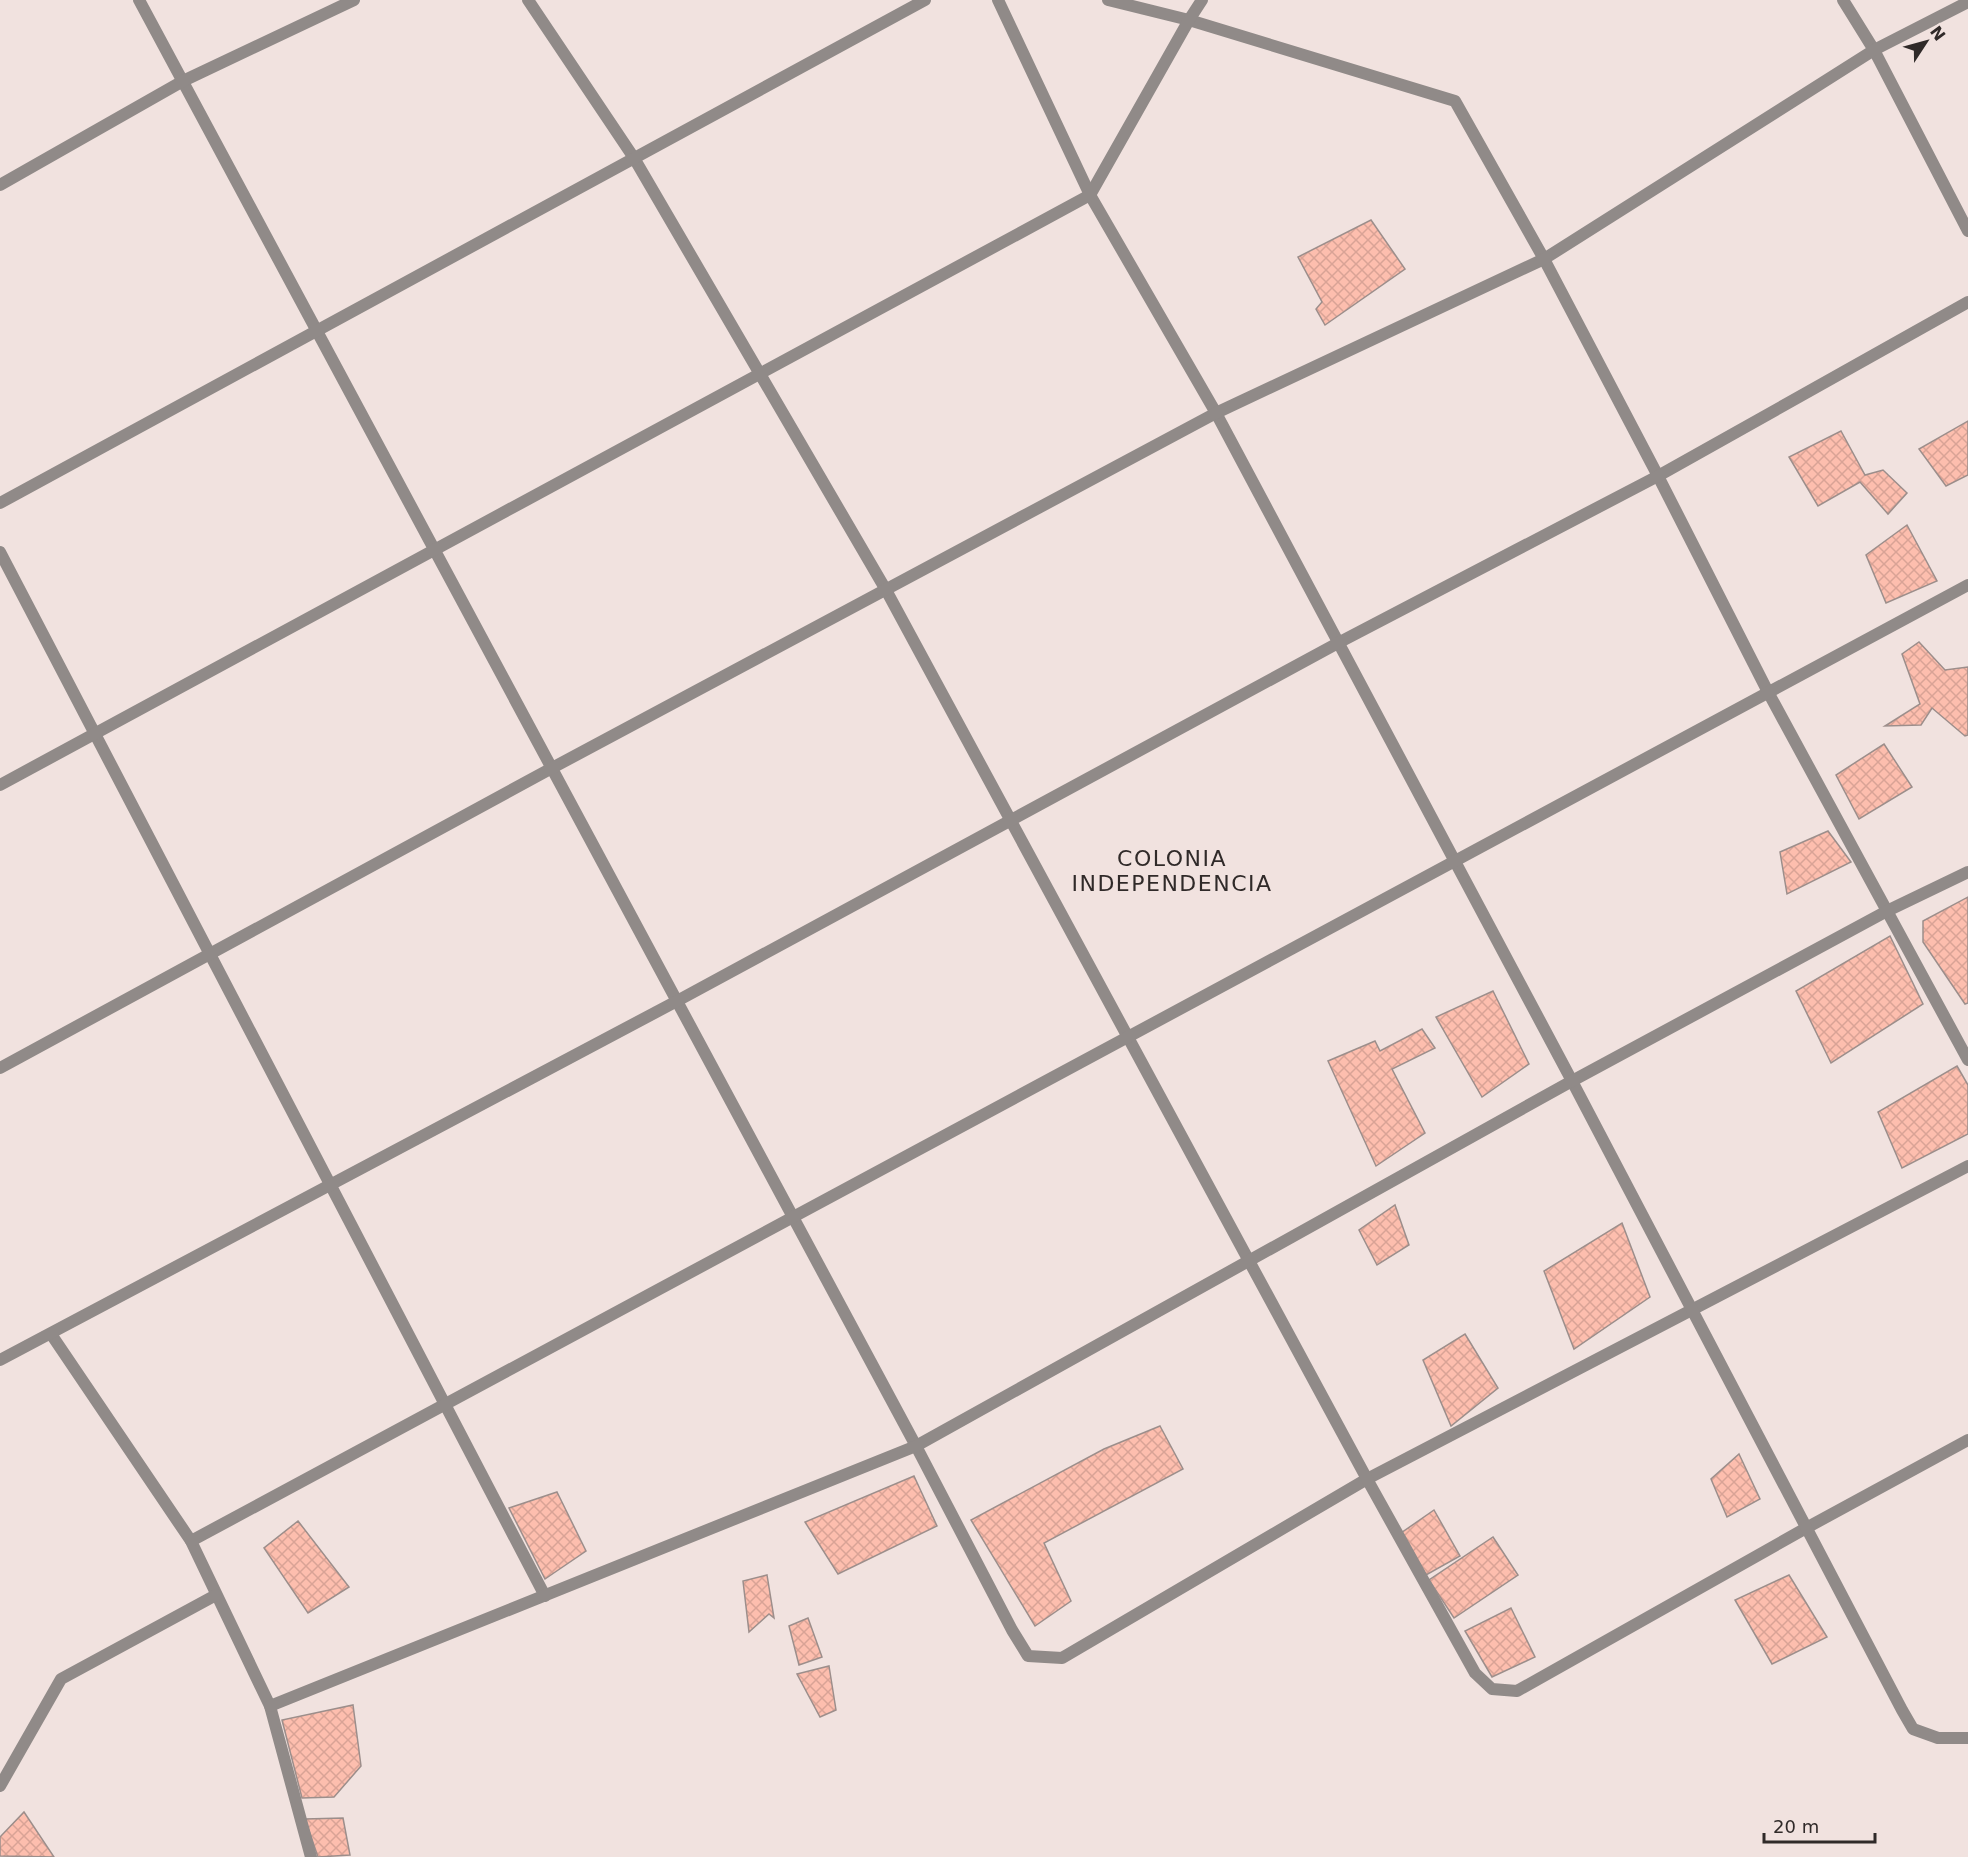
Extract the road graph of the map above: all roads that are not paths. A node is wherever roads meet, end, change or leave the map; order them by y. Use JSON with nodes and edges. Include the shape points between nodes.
{"nodes":[{"id":1,"x":140,"y":0,"type":"edge"},
{"id":2,"x":354,"y":0,"type":"edge"},
{"id":3,"x":528,"y":0,"type":"edge"},
{"id":4,"x":925,"y":0,"type":"edge"},
{"id":5,"x":998,"y":0,"type":"edge"},
{"id":6,"x":1108,"y":0,"type":"edge"},
{"id":7,"x":1203,"y":0,"type":"edge"},
{"id":8,"x":1844,"y":0,"type":"edge"},
{"id":9,"x":1968,"y":2,"type":"edge"},
{"id":10,"x":1189,"y":20,"type":"junction"},
{"id":11,"x":1875,"y":50,"type":"junction"},
{"id":12,"x":183,"y":81,"type":"junction"},
{"id":13,"x":634,"y":158,"type":"junction"},
{"id":14,"x":0,"y":185,"type":"edge"},
{"id":15,"x":1090,"y":195,"type":"junction"},
{"id":16,"x":1968,"y":231,"type":"edge"},
{"id":17,"x":1544,"y":259,"type":"junction"},
{"id":18,"x":1968,"y":302,"type":"edge"},
{"id":19,"x":317,"y":331,"type":"junction"},
{"id":20,"x":760,"y":374,"type":"junction"},
{"id":21,"x":1216,"y":413,"type":"junction"},
{"id":22,"x":1658,"y":476,"type":"junction"},
{"id":23,"x":0,"y":503,"type":"edge"},
{"id":24,"x":434,"y":550,"type":"junction"},
{"id":25,"x":0,"y":552,"type":"edge"},
{"id":26,"x":1968,"y":585,"type":"edge"},
{"id":27,"x":886,"y":591,"type":"junction"},
{"id":28,"x":1338,"y":643,"type":"junction"},
{"id":29,"x":1768,"y":692,"type":"junction"},
{"id":30,"x":95,"y":733,"type":"junction"},
{"id":31,"x":552,"y":768,"type":"junction"},
{"id":32,"x":0,"y":785,"type":"edge"},
{"id":33,"x":1010,"y":820,"type":"junction"},
{"id":34,"x":1455,"y":861,"type":"junction"},
{"id":35,"x":1968,"y":872,"type":"edge"},
{"id":36,"x":1887,"y":911,"type":"junction"},
{"id":37,"x":210,"y":955,"type":"junction"},
{"id":38,"x":677,"y":1001,"type":"junction"},
{"id":39,"x":1128,"y":1037,"type":"junction"},
{"id":40,"x":1968,"y":1060,"type":"edge"},
{"id":41,"x":0,"y":1068,"type":"edge"},
{"id":42,"x":1572,"y":1081,"type":"junction"},
{"id":43,"x":1968,"y":1166,"type":"edge"},
{"id":44,"x":331,"y":1185,"type":"junction"},
{"id":45,"x":793,"y":1217,"type":"junction"},
{"id":46,"x":1249,"y":1261,"type":"junction"},
{"id":47,"x":1693,"y":1310,"type":"junction"},
{"id":48,"x":51,"y":1334,"type":"junction"},
{"id":49,"x":0,"y":1360,"type":"edge"},
{"id":50,"x":445,"y":1404,"type":"junction"},
{"id":51,"x":1968,"y":1440,"type":"edge"},
{"id":52,"x":916,"y":1446,"type":"junction"},
{"id":53,"x":1367,"y":1479,"type":"junction"},
{"id":54,"x":1808,"y":1527,"type":"junction"},
{"id":55,"x":191,"y":1541,"type":"junction"},
{"id":56,"x":216,"y":1595,"type":"junction"},
{"id":57,"x":545,"y":1596,"type":"junction"},
{"id":58,"x":270,"y":1706,"type":"junction"},
{"id":59,"x":1968,"y":1738,"type":"edge"},
{"id":60,"x":0,"y":1786,"type":"edge"},
{"id":61,"x":311,"y":1857,"type":"edge"}],
"edges":[{"from":1,"to":12,"type":"street"},
{"from":2,"to":12,"type":"street"},
{"from":3,"to":13,"type":"street"},
{"from":4,"to":13,"type":"street"},
{"from":5,"to":15,"type":"street"},
{"from":6,"to":10,"type":"street"},
{"from":7,"to":10,"type":"street"},
{"from":8,"to":11,"type":"street"},
{"from":9,"to":11,"type":"street"},
{"from":10,"to":15,"type":"street"},
{"from":10,"to":17,"type":"street","via":[[1455,101]]},
{"from":11,"to":16,"type":"street"},
{"from":11,"to":17,"type":"street"},
{"from":12,"to":14,"type":"street"},
{"from":12,"to":19,"type":"street"},
{"from":13,"to":19,"type":"street"},
{"from":13,"to":20,"type":"street"},
{"from":15,"to":20,"type":"street"},
{"from":15,"to":21,"type":"street"},
{"from":17,"to":21,"type":"street"},
{"from":17,"to":22,"type":"street"},
{"from":18,"to":22,"type":"street"},
{"from":19,"to":23,"type":"street"},
{"from":19,"to":24,"type":"street"},
{"from":20,"to":24,"type":"street"},
{"from":20,"to":27,"type":"street"},
{"from":21,"to":27,"type":"street"},
{"from":21,"to":28,"type":"street"},
{"from":22,"to":28,"type":"street"},
{"from":22,"to":29,"type":"street"},
{"from":24,"to":30,"type":"street"},
{"from":24,"to":31,"type":"street"},
{"from":25,"to":30,"type":"street"},
{"from":26,"to":29,"type":"street"},
{"from":27,"to":31,"type":"street"},
{"from":27,"to":33,"type":"street"},
{"from":28,"to":33,"type":"street"},
{"from":28,"to":34,"type":"street"},
{"from":29,"to":34,"type":"street"},
{"from":29,"to":36,"type":"street"},
{"from":30,"to":32,"type":"street"},
{"from":30,"to":37,"type":"street"},
{"from":31,"to":37,"type":"street"},
{"from":31,"to":38,"type":"street"},
{"from":33,"to":38,"type":"street"},
{"from":33,"to":39,"type":"street"},
{"from":34,"to":39,"type":"street"},
{"from":34,"to":42,"type":"street"},
{"from":35,"to":36,"type":"street"},
{"from":36,"to":40,"type":"street"},
{"from":36,"to":42,"type":"street"},
{"from":37,"to":41,"type":"street"},
{"from":37,"to":44,"type":"street"},
{"from":38,"to":44,"type":"street"},
{"from":38,"to":45,"type":"street"},
{"from":39,"to":45,"type":"street"},
{"from":39,"to":46,"type":"street"},
{"from":42,"to":46,"type":"street"},
{"from":42,"to":47,"type":"street"},
{"from":43,"to":47,"type":"street"},
{"from":44,"to":48,"type":"street"},
{"from":44,"to":50,"type":"street"},
{"from":45,"to":50,"type":"street"},
{"from":45,"to":52,"type":"street"},
{"from":46,"to":52,"type":"street"},
{"from":46,"to":53,"type":"street"},
{"from":47,"to":53,"type":"street"},
{"from":47,"to":54,"type":"street"},
{"from":48,"to":49,"type":"street"},
{"from":48,"to":55,"type":"street"},
{"from":50,"to":55,"type":"street"},
{"from":50,"to":57,"type":"street"},
{"from":51,"to":54,"type":"street"},
{"from":52,"to":53,"type":"street","via":[[1028,1656],[1062,1658]]},
{"from":52,"to":57,"type":"street"},
{"from":53,"to":54,"type":"street","via":[[1475,1674],[1492,1689],[1517,1691]]},
{"from":54,"to":59,"type":"street","via":[[1913,1729],[1938,1738]]},
{"from":55,"to":56,"type":"street"},
{"from":56,"to":58,"type":"street"},
{"from":56,"to":60,"type":"street","via":[[61,1678]]},
{"from":57,"to":58,"type":"street"},
{"from":58,"to":61,"type":"street"}]}
